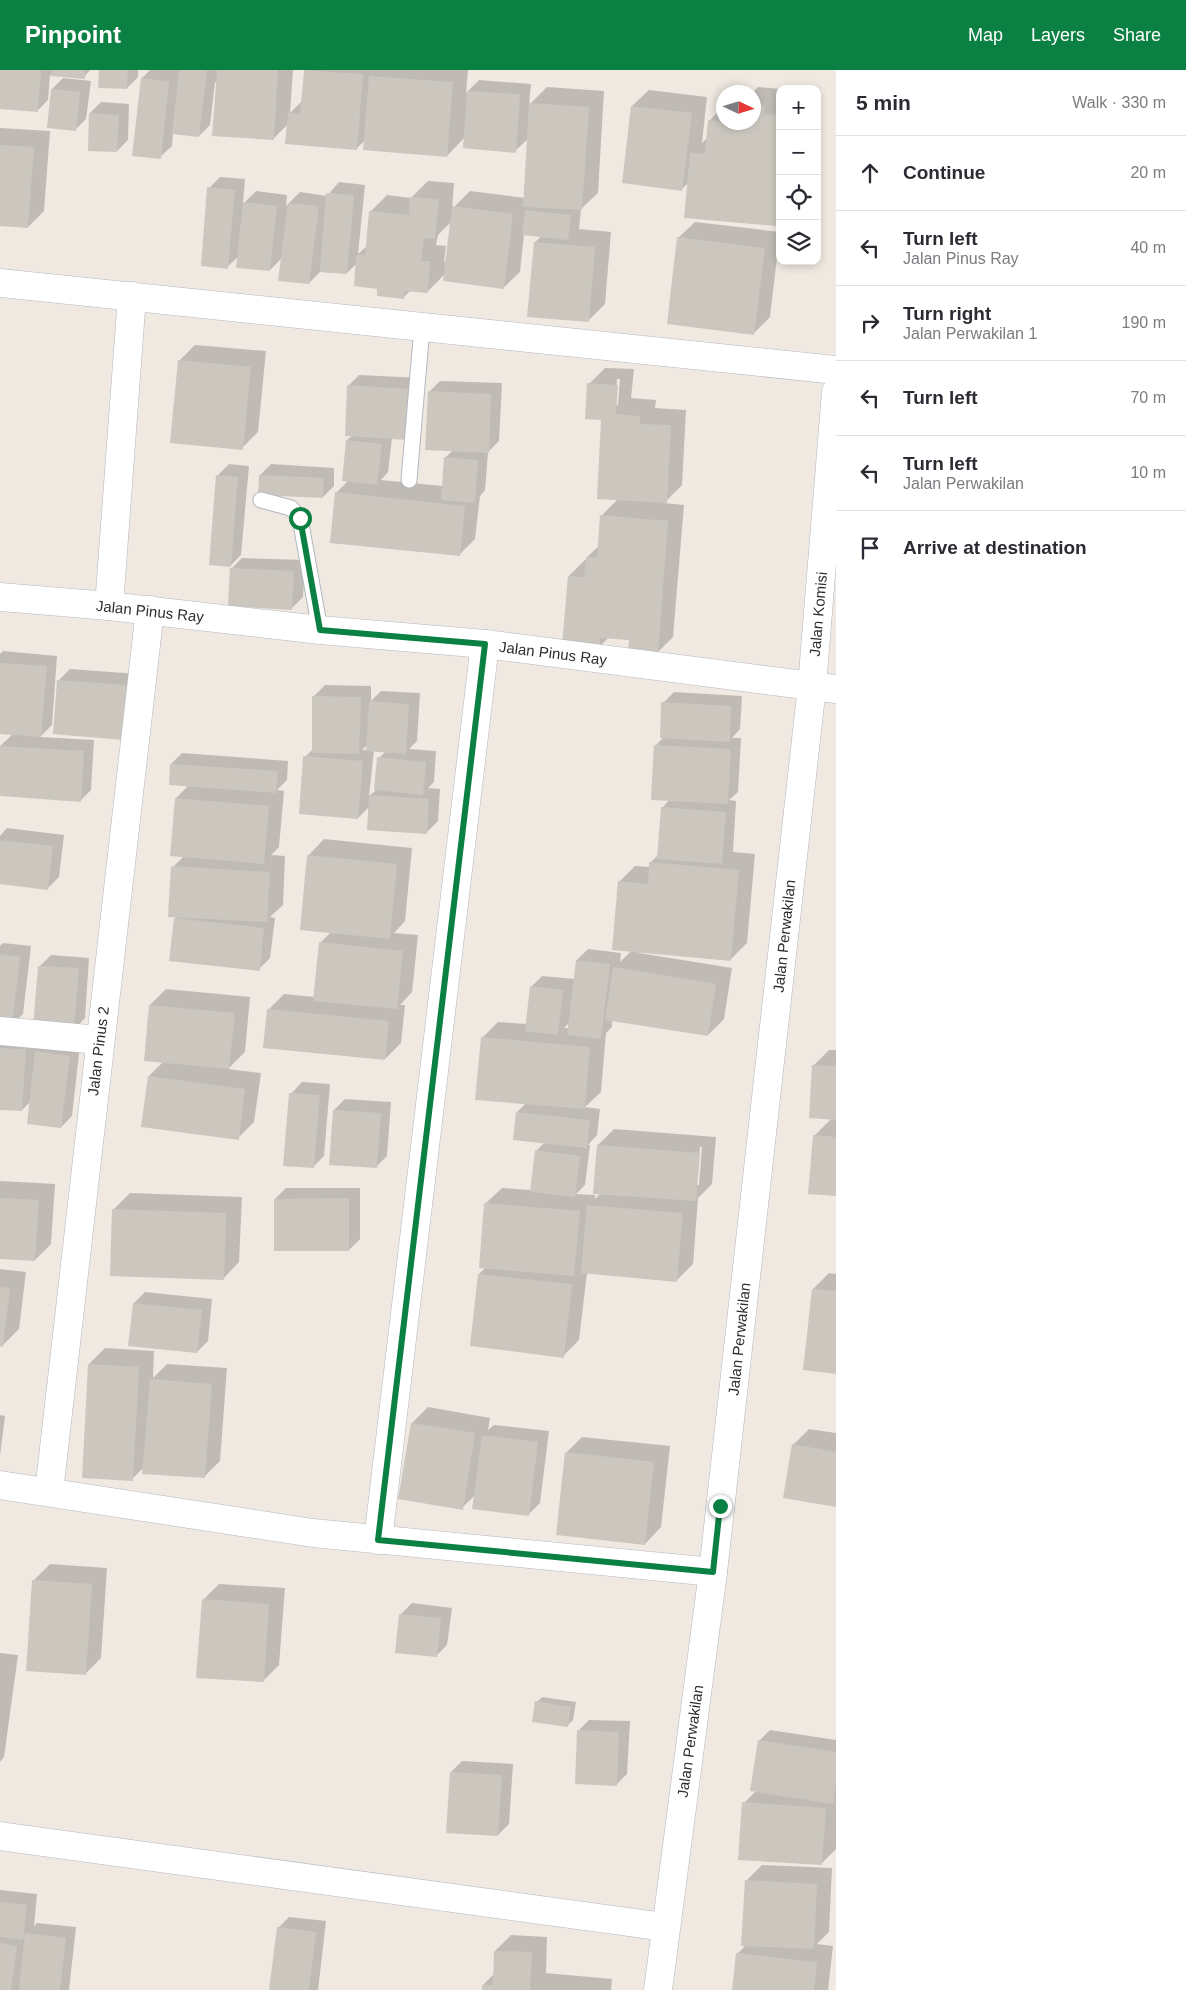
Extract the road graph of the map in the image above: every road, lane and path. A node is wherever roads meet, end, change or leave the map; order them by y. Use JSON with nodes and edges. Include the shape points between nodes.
{"nodes":[{"id":1,"x":0,"y":283,"type":"edge"},
{"id":2,"x":132,"y":296,"type":"junction"},
{"id":3,"x":422,"y":327,"type":"junction"},
{"id":4,"x":836,"y":370,"type":"edge"},
{"id":5,"x":836,"y":392,"type":"edge"},
{"id":6,"x":409,"y":480,"type":"dead end"},
{"id":7,"x":260,"y":500,"type":"dead end"},
{"id":8,"x":0,"y":597,"type":"edge"},
{"id":9,"x":109,"y":606,"type":"junction"},
{"id":10,"x":150,"y":610,"type":"junction"},
{"id":11,"x":320,"y":630,"type":"junction"},
{"id":12,"x":485,"y":644,"type":"junction"},
{"id":13,"x":824,"y":688,"type":"edge"},
{"id":14,"x":0,"y":1031,"type":"edge"},
{"id":15,"x":99,"y":1040,"type":"junction"},
{"id":16,"x":0,"y":1485,"type":"edge"},
{"id":17,"x":49,"y":1492,"type":"junction"},
{"id":18,"x":378,"y":1540,"type":"junction"},
{"id":19,"x":713,"y":1572,"type":"junction"},
{"id":20,"x":0,"y":1836,"type":"edge"},
{"id":21,"x":665,"y":1927,"type":"junction"},
{"id":22,"x":658,"y":1990,"type":"edge"}],
"edges":[{"from":1,"to":2,"type":"street"},
{"from":2,"to":3,"type":"street"},
{"from":2,"to":9,"type":"street"},
{"from":3,"to":4,"type":"street"},
{"from":3,"to":6,"type":"lane"},
{"from":5,"to":13,"type":"street","name":"Jalan Komisi"},
{"from":7,"to":11,"type":"lane","via":[[291,508],[300,518]]},
{"from":8,"to":9,"type":"street","name":"Jalan Pinus Ray"},
{"from":9,"to":10,"type":"street","name":"Jalan Pinus Ray"},
{"from":10,"to":11,"type":"street","name":"Jalan Pinus Ray"},
{"from":10,"to":15,"type":"street","name":"Jalan Pinus 2"},
{"from":11,"to":12,"type":"street","name":"Jalan Pinus Ray"},
{"from":12,"to":13,"type":"street","name":"Jalan Pinus Ray"},
{"from":12,"to":18,"type":"street"},
{"from":13,"to":19,"type":"street","name":"Jalan Perwakilan"},
{"from":14,"to":15,"type":"street"},
{"from":15,"to":17,"type":"street","name":"Jalan Pinus 2"},
{"from":16,"to":17,"type":"street"},
{"from":17,"to":18,"type":"street"},
{"from":18,"to":19,"type":"street"},
{"from":19,"to":21,"type":"street","name":"Jalan Perwakilan"},
{"from":20,"to":21,"type":"street"},
{"from":21,"to":22,"type":"street","name":"Jalan Perwakilan"}]}
